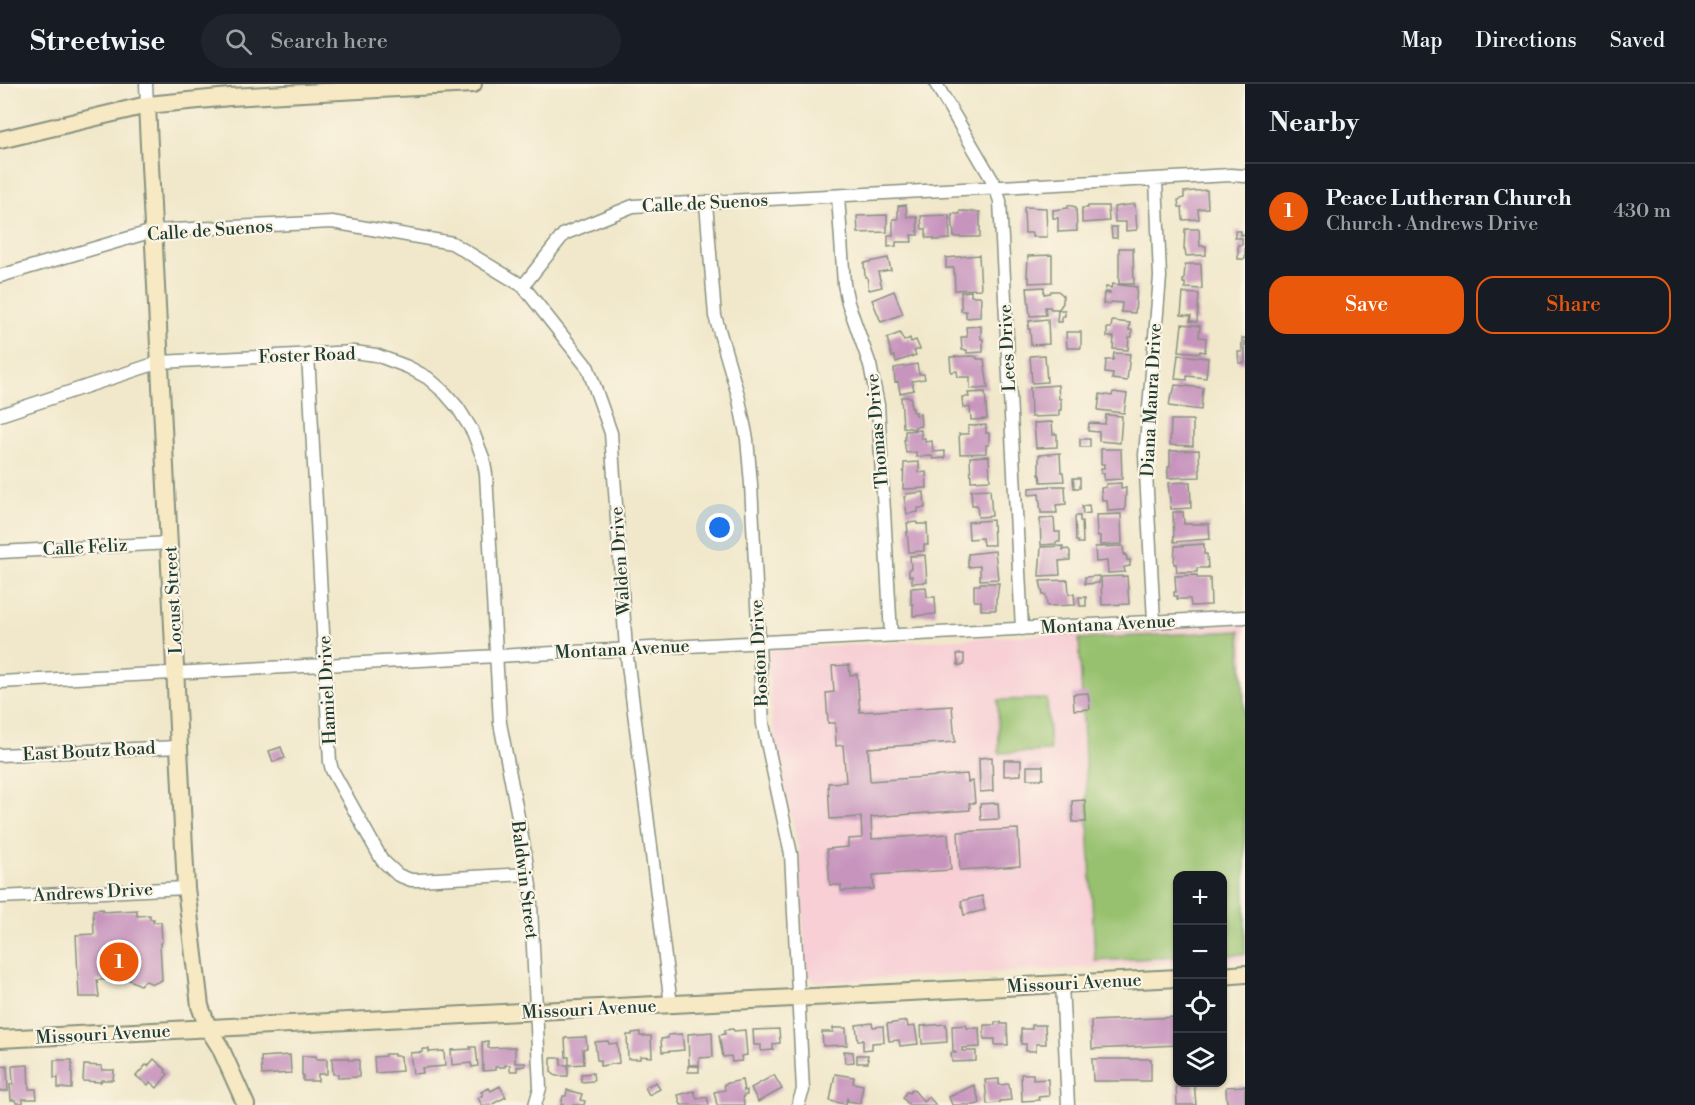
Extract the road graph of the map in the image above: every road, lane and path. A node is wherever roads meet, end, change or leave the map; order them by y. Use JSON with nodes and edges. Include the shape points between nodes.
{"nodes":[{"id":1,"x":146,"y":84,"type":"edge"},
{"id":2,"x":473,"y":84,"type":"edge"},
{"id":3,"x":936,"y":84,"type":"edge"},
{"id":4,"x":147,"y":105,"type":"junction"},
{"id":5,"x":0,"y":140,"type":"edge"},
{"id":6,"x":1245,"y":176,"type":"edge"},
{"id":7,"x":1156,"y":179,"type":"junction"},
{"id":8,"x":996,"y":188,"type":"junction"},
{"id":9,"x":838,"y":196,"type":"junction"},
{"id":10,"x":706,"y":203,"type":"junction"},
{"id":11,"x":153,"y":231,"type":"junction"},
{"id":12,"x":0,"y":276,"type":"edge"},
{"id":13,"x":522,"y":286,"type":"junction"},
{"id":14,"x":308,"y":354,"type":"junction"},
{"id":15,"x":160,"y":362,"type":"junction"},
{"id":16,"x":0,"y":415,"type":"edge"},
{"id":17,"x":170,"y":543,"type":"junction"},
{"id":18,"x":0,"y":552,"type":"edge"},
{"id":19,"x":1245,"y":617,"type":"edge"},
{"id":20,"x":1154,"y":621,"type":"junction"},
{"id":21,"x":1022,"y":628,"type":"junction"},
{"id":22,"x":891,"y":635,"type":"junction"},
{"id":23,"x":758,"y":642,"type":"junction"},
{"id":24,"x":626,"y":649,"type":"junction"},
{"id":25,"x":496,"y":655,"type":"junction"},
{"id":26,"x":325,"y":664,"type":"junction"},
{"id":27,"x":176,"y":672,"type":"junction"},
{"id":28,"x":0,"y":682,"type":"edge"},
{"id":29,"x":178,"y":747,"type":"junction"},
{"id":30,"x":0,"y":755,"type":"edge"},
{"id":31,"x":528,"y":874,"type":"junction"},
{"id":32,"x":186,"y":888,"type":"junction"},
{"id":33,"x":0,"y":897,"type":"edge"},
{"id":34,"x":1245,"y":974,"type":"edge"},
{"id":35,"x":1227,"y":976,"type":"edge"},
{"id":36,"x":1173,"y":978,"type":"edge"},
{"id":37,"x":1062,"y":984,"type":"junction"},
{"id":38,"x":798,"y":998,"type":"junction"},
{"id":39,"x":671,"y":1005,"type":"junction"},
{"id":40,"x":537,"y":1011,"type":"junction"},
{"id":41,"x":208,"y":1028,"type":"junction"},
{"id":42,"x":0,"y":1039,"type":"edge"},
{"id":43,"x":246,"y":1105,"type":"edge"},
{"id":44,"x":535,"y":1105,"type":"edge"},
{"id":45,"x":798,"y":1105,"type":"edge"},
{"id":46,"x":1068,"y":1105,"type":"edge"}],
"edges":[{"from":1,"to":4,"type":"street","name":"Locust Street"},
{"from":2,"to":4,"type":"street"},
{"from":3,"to":8,"type":"street","name":"Lees Drive"},
{"from":4,"to":5,"type":"street"},
{"from":4,"to":11,"type":"street","name":"Locust Street"},
{"from":6,"to":7,"type":"street","name":"Calle de Suenos"},
{"from":7,"to":8,"type":"street","name":"Calle de Suenos"},
{"from":7,"to":20,"type":"street","name":"Diana Maura Drive","via":[[1160,277],[1145,455]]},
{"from":8,"to":9,"type":"street","name":"Calle de Suenos"},
{"from":8,"to":21,"type":"street","name":"Lees Drive","via":[[1000,201]]},
{"from":9,"to":10,"type":"street","name":"Calle de Suenos"},
{"from":9,"to":22,"type":"street","name":"Thomas Drive","via":[[844,284],[877,396]]},
{"from":10,"to":13,"type":"street","name":"Calle de Suenos","via":[[633,206],[564,234]]},
{"from":10,"to":23,"type":"street","name":"Boston Drive","via":[[715,316],[747,439]]},
{"from":11,"to":12,"type":"street","name":"Calle de Suenos"},
{"from":11,"to":13,"type":"street","name":"Calle de Suenos","via":[[332,222],[452,243]]},
{"from":11,"to":15,"type":"street","name":"Locust Street"},
{"from":13,"to":24,"type":"street","name":"Walden Drive","via":[[588,368],[611,433]]},
{"from":14,"to":15,"type":"street","name":"Foster Road"},
{"from":14,"to":25,"type":"street","name":"Foster Road","via":[[354,352],[398,362],[437,385],[464,416],[480,449],[486,474]]},
{"from":14,"to":26,"type":"street","name":"Hamiel Drive"},
{"from":15,"to":16,"type":"street","name":"Foster Road"},
{"from":15,"to":17,"type":"street","name":"Locust Street"},
{"from":17,"to":18,"type":"street","name":"Calle Feliz"},
{"from":17,"to":27,"type":"street","name":"Locust Street"},
{"from":19,"to":20,"type":"street","name":"Montana Avenue"},
{"from":20,"to":21,"type":"street","name":"Montana Avenue"},
{"from":21,"to":22,"type":"street","name":"Montana Avenue"},
{"from":22,"to":23,"type":"street","name":"Montana Avenue"},
{"from":23,"to":24,"type":"street","name":"Montana Avenue"},
{"from":23,"to":38,"type":"street","name":"Boston Drive","via":[[763,724],[790,854]]},
{"from":24,"to":25,"type":"street","name":"Montana Avenue"},
{"from":24,"to":39,"type":"street","name":"Walden Drive"},
{"from":25,"to":26,"type":"street","name":"Montana Avenue"},
{"from":25,"to":31,"type":"street","name":"Baldwin Street","via":[[501,734]]},
{"from":26,"to":27,"type":"street","name":"Montana Avenue"},
{"from":26,"to":31,"type":"street","name":"Hamiel Drive","via":[[331,767],[387,866],[411,880]]},
{"from":27,"to":28,"type":"street","name":"Montana Avenue"},
{"from":27,"to":29,"type":"street","name":"Locust Street"},
{"from":29,"to":30,"type":"street","name":"East Boutz Road"},
{"from":29,"to":32,"type":"street","name":"Locust Street"},
{"from":31,"to":40,"type":"street","name":"Baldwin Street"},
{"from":32,"to":33,"type":"street","name":"Andrews Drive"},
{"from":32,"to":41,"type":"street","name":"Locust Street","via":[[200,1006]]},
{"from":34,"to":35,"type":"street"},
{"from":36,"to":37,"type":"street","name":"Missouri Avenue"},
{"from":37,"to":38,"type":"street","name":"Missouri Avenue"},
{"from":37,"to":46,"type":"street"},
{"from":38,"to":39,"type":"street","name":"Missouri Avenue"},
{"from":38,"to":45,"type":"street","name":"Boston Drive","via":[[803,1090]]},
{"from":39,"to":40,"type":"street","name":"Missouri Avenue"},
{"from":40,"to":41,"type":"street","name":"Missouri Avenue"},
{"from":40,"to":44,"type":"street","name":"Baldwin Street","via":[[540,1088]]},
{"from":41,"to":42,"type":"street","name":"Missouri Avenue"},
{"from":41,"to":43,"type":"street","name":"Locust Street"}]}
